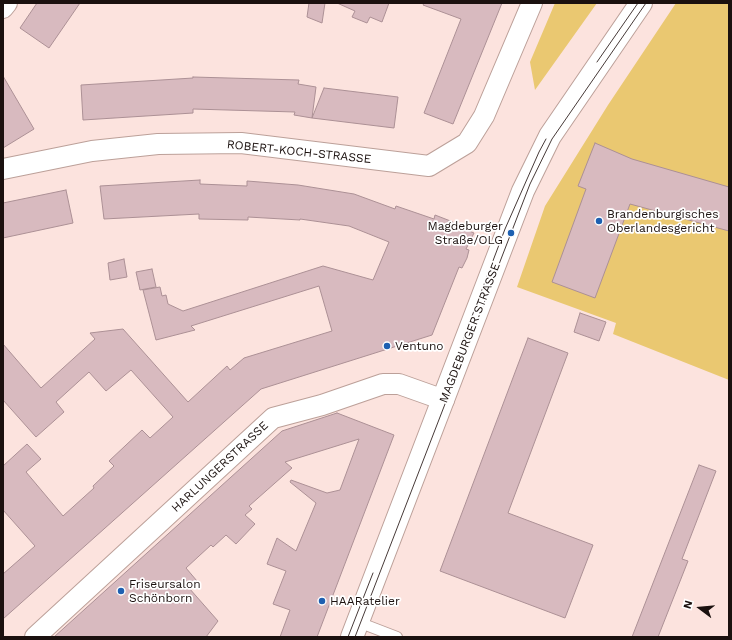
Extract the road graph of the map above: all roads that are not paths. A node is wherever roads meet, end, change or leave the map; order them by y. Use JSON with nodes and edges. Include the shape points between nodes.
{"nodes":[{"id":1,"x":7,"y":3,"type":"edge"},
{"id":2,"x":532,"y":3,"type":"edge"},
{"id":3,"x":641,"y":3,"type":"edge"},
{"id":4,"x":3,"y":8,"type":"edge"},
{"id":5,"x":3,"y":169,"type":"edge"},
{"id":6,"x":444,"y":400,"type":"junction"},
{"id":7,"x":355,"y":630,"type":"edge"},
{"id":8,"x":35,"y":637,"type":"edge"},
{"id":9,"x":397,"y":637,"type":"edge"}],
"edges":[{"from":1,"to":4,"type":"street"},
{"from":2,"to":5,"type":"street","name":"ROBERT-KOCH-STRASSE","via":[[480,123],[467,143],[429,166],[241,143],[158,144],[92,150]]},
{"from":3,"to":6,"type":"street","name":"MAGDEBURGER STRASSE","via":[[539,156],[523,191]]},
{"from":6,"to":7,"type":"street","name":"MAGDEBURGER STRASSE"},
{"from":6,"to":8,"type":"street","name":"HARLUNGERSTRASSE","via":[[399,384],[383,384],[273,418]]},
{"from":7,"to":9,"type":"lane"}]}
